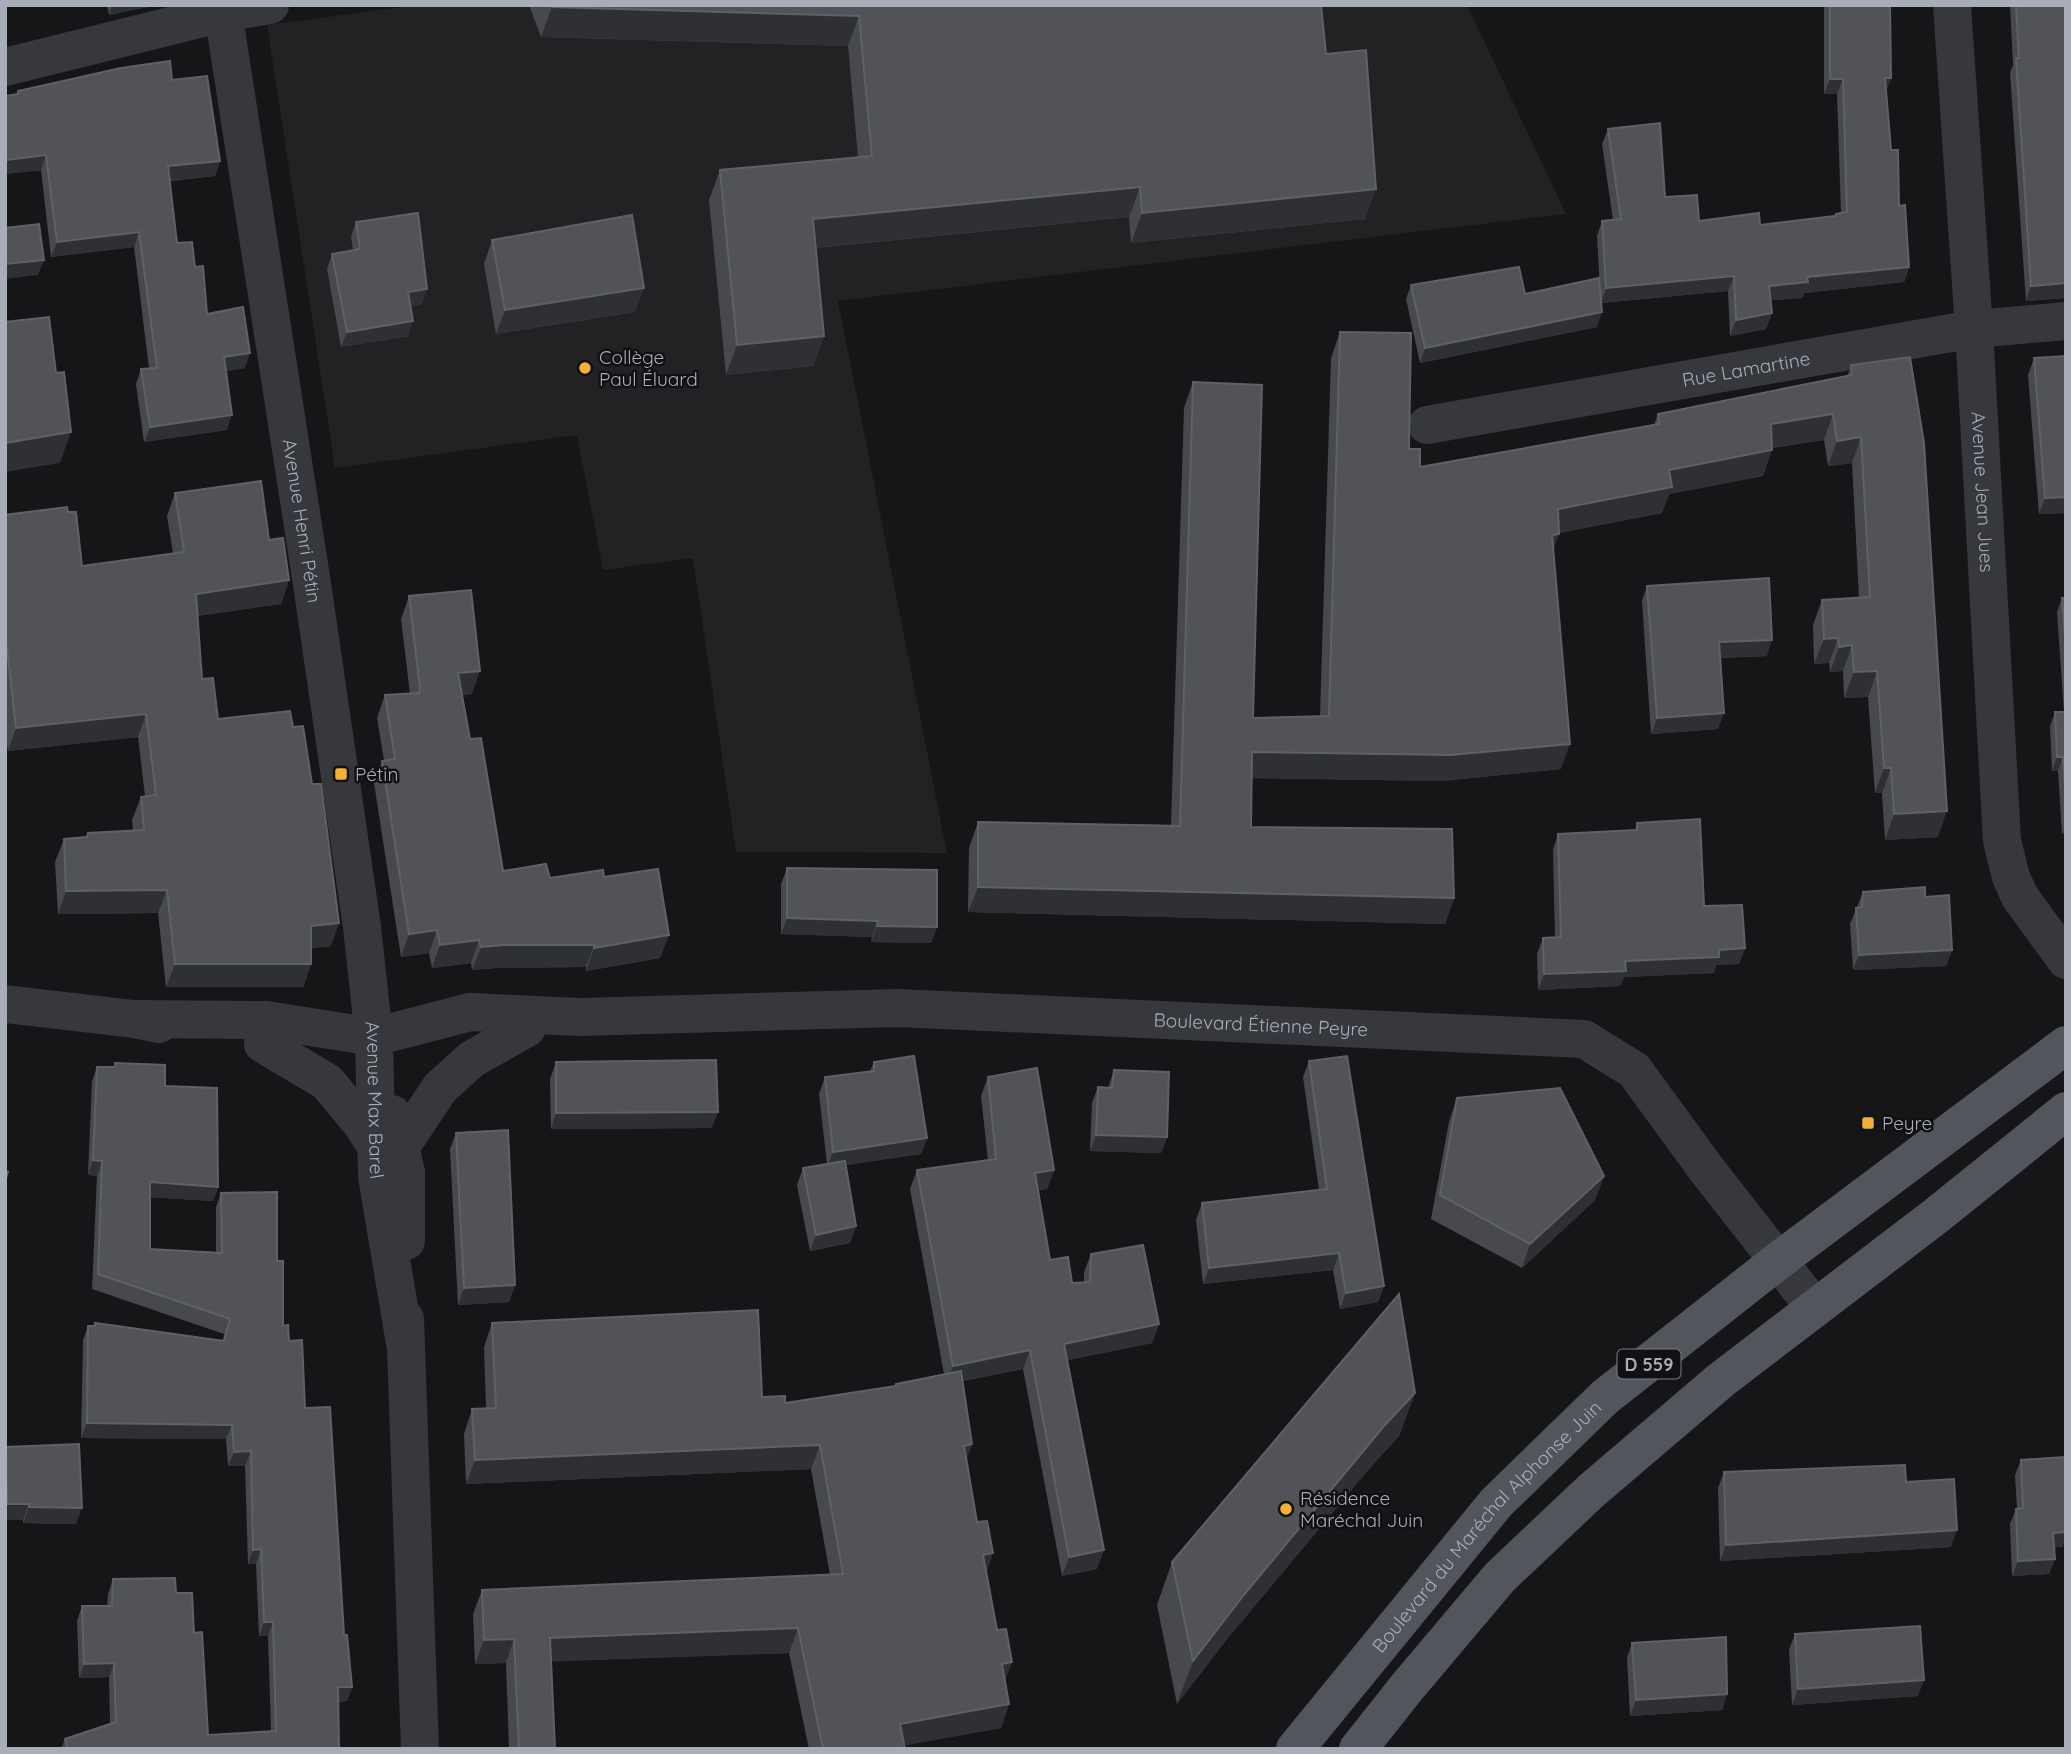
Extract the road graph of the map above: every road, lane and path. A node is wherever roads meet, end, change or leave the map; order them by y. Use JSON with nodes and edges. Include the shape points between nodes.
{"nodes":[{"id":1,"x":270,"y":5,"type":"edge"},
{"id":2,"x":1952,"y":5,"type":"edge"},
{"id":3,"x":222,"y":9,"type":"edge"},
{"id":4,"x":5,"y":67,"type":"edge"},
{"id":5,"x":2066,"y":321,"type":"edge"},
{"id":6,"x":1974,"y":329,"type":"junction"},
{"id":7,"x":1427,"y":425,"type":"dead end"},
{"id":8,"x":2066,"y":960,"type":"edge"},
{"id":9,"x":5,"y":1004,"type":"edge"},
{"id":10,"x":581,"y":1017,"type":"junction"},
{"id":11,"x":134,"y":1019,"type":"junction"},
{"id":12,"x":527,"y":1028,"type":"junction"},
{"id":13,"x":374,"y":1037,"type":"junction"},
{"id":14,"x":263,"y":1044,"type":"junction"},
{"id":15,"x":2066,"y":1045,"type":"edge"},
{"id":16,"x":2066,"y":1111,"type":"edge"},
{"id":17,"x":388,"y":1148,"type":"junction"},
{"id":18,"x":1778,"y":1261,"type":"junction"},
{"id":19,"x":1815,"y":1308,"type":"junction"},
{"id":20,"x":420,"y":1749,"type":"edge"},
{"id":21,"x":1294,"y":1749,"type":"edge"},
{"id":22,"x":1358,"y":1749,"type":"edge"}],
"edges":[{"from":1,"to":3,"type":"street"},
{"from":2,"to":6,"type":"street","name":"Avenue Jean Jues"},
{"from":3,"to":4,"type":"street"},
{"from":3,"to":13,"type":"street","name":"Avenue Henri Pétin","via":[[339,761]]},
{"from":5,"to":6,"type":"street","name":"Rue Lamartine"},
{"from":6,"to":7,"type":"street","name":"Rue Lamartine"},
{"from":6,"to":8,"type":"street","name":"Avenue Jean Jues","via":[[2002,841],[2020,897]]},
{"from":9,"to":11,"type":"street"},
{"from":10,"to":12,"type":"street","name":"Boulevard Étienne Peyre"},
{"from":10,"to":13,"type":"street","name":"Boulevard Étienne Peyre","via":[[470,1012]]},
{"from":10,"to":18,"type":"street","name":"Boulevard Étienne Peyre","via":[[898,1008],[1584,1039],[1634,1070]]},
{"from":11,"to":13,"type":"street","via":[[266,1020]]},
{"from":11,"to":14,"type":"street"},
{"from":12,"to":13,"type":"street","name":"Boulevard Étienne Peyre","via":[[472,1039]]},
{"from":12,"to":17,"type":"street","via":[[472,1059]]},
{"from":13,"to":14,"type":"street"},
{"from":13,"to":17,"type":"street","name":"Avenue Max Barel"},
{"from":14,"to":17,"type":"street","via":[[327,1082]]},
{"from":15,"to":18,"type":"main road","name":"Boulevard du Maréchal Alphonse Juin","number":"D 559"},
{"from":16,"to":19,"type":"main road","number":"D 559"},
{"from":17,"to":20,"type":"street","name":"Avenue Max Barel","via":[[377,1176],[404,1343]]},
{"from":18,"to":19,"type":"street","name":"Boulevard Étienne Peyre"},
{"from":18,"to":21,"type":"main road","name":"Boulevard du Maréchal Alphonse Juin","number":"D 559","via":[[1605,1397],[1496,1503]]},
{"from":19,"to":22,"type":"main road","number":"D 559","via":[[1721,1380],[1591,1491],[1500,1577]]}]}
